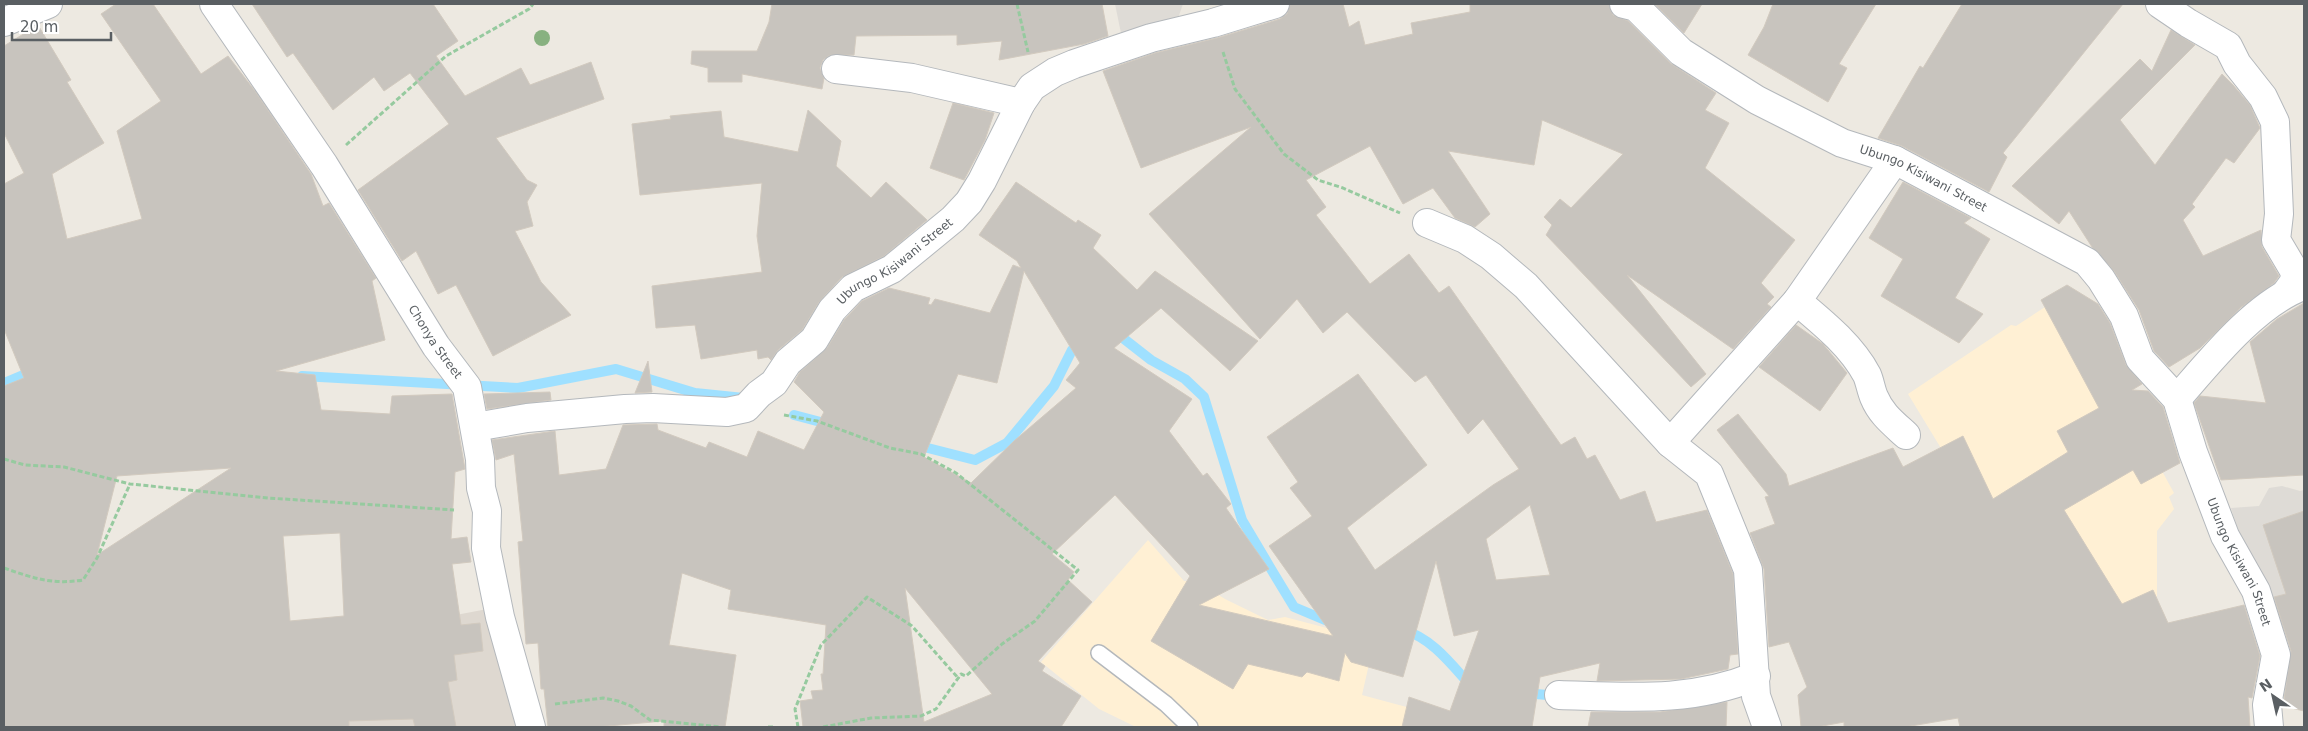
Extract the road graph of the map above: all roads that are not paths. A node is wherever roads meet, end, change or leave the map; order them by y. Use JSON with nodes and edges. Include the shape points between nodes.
{"nodes":[{"id":1,"x":48,"y":4,"type":"edge"},
{"id":2,"x":214,"y":4,"type":"edge"},
{"id":3,"x":1275,"y":4,"type":"edge"},
{"id":4,"x":1624,"y":4,"type":"edge"},
{"id":5,"x":2160,"y":4,"type":"edge"},
{"id":6,"x":4,"y":22,"type":"edge"},
{"id":7,"x":836,"y":69,"type":"dead end"},
{"id":8,"x":1027,"y":95,"type":"junction"},
{"id":9,"x":1895,"y":160,"type":"junction"},
{"id":10,"x":1427,"y":223,"type":"road end"},
{"id":11,"x":2295,"y":289,"type":"edge"},
{"id":12,"x":1797,"y":301,"type":"junction"},
{"id":13,"x":2176,"y":399,"type":"junction"},
{"id":14,"x":476,"y":427,"type":"junction"},
{"id":15,"x":1906,"y":435,"type":"dead end"},
{"id":16,"x":1670,"y":443,"type":"junction"},
{"id":17,"x":1098,"y":653,"type":"dead end"},
{"id":18,"x":1756,"y":676,"type":"junction"},
{"id":19,"x":1559,"y":695,"type":"dead end"},
{"id":20,"x":528,"y":718,"type":"edge"},
{"id":21,"x":1190,"y":727,"type":"edge"},
{"id":22,"x":1767,"y":727,"type":"edge"},
{"id":23,"x":2269,"y":727,"type":"edge"}],
"edges":[{"from":1,"to":6,"type":"street"},
{"from":2,"to":14,"type":"street","name":"Chonya Street","via":[[324,166],[436,346],[467,386]]},
{"from":3,"to":8,"type":"street","via":[[1151,38],[1074,64],[1055,72]]},
{"from":4,"to":9,"type":"street","name":"Ubungo Kisiwani Street","via":[[1636,7],[1681,52],[1757,100],[1842,142]]},
{"from":5,"to":11,"type":"street","via":[[2228,46],[2275,122],[2279,214],[2276,240],[2295,272]]},
{"from":7,"to":8,"type":"street"},
{"from":8,"to":14,"type":"street","name":"Ubungo Kisiwani Street","via":[[969,202],[892,269],[854,288],[832,310],[814,340],[788,362],[774,383],[746,408],[727,412],[625,409],[527,418]]},
{"from":9,"to":12,"type":"street"},
{"from":9,"to":13,"type":"street","name":"Ubungo Kisiwani Street","via":[[2087,262],[2124,316],[2140,359]]},
{"from":10,"to":16,"type":"street","via":[[1465,239],[1526,286]]},
{"from":11,"to":13,"type":"street","via":[[2232,336]]},
{"from":12,"to":15,"type":"street","via":[[1853,354],[1867,375],[1882,414]]},
{"from":12,"to":16,"type":"street"},
{"from":13,"to":23,"type":"street","name":"Ubungo Kisiwani Street","via":[[2226,536],[2256,591],[2274,642],[2276,655],[2267,705]]},
{"from":14,"to":20,"type":"street","name":"Chonya Street","via":[[481,488],[487,510],[486,548],[500,617]]},
{"from":16,"to":18,"type":"street","via":[[1708,474],[1748,570]]},
{"from":17,"to":21,"type":"lane","via":[[1166,704]]},
{"from":18,"to":19,"type":"street","via":[[1690,696]]},
{"from":18,"to":22,"type":"street","via":[[1756,696]]}]}
